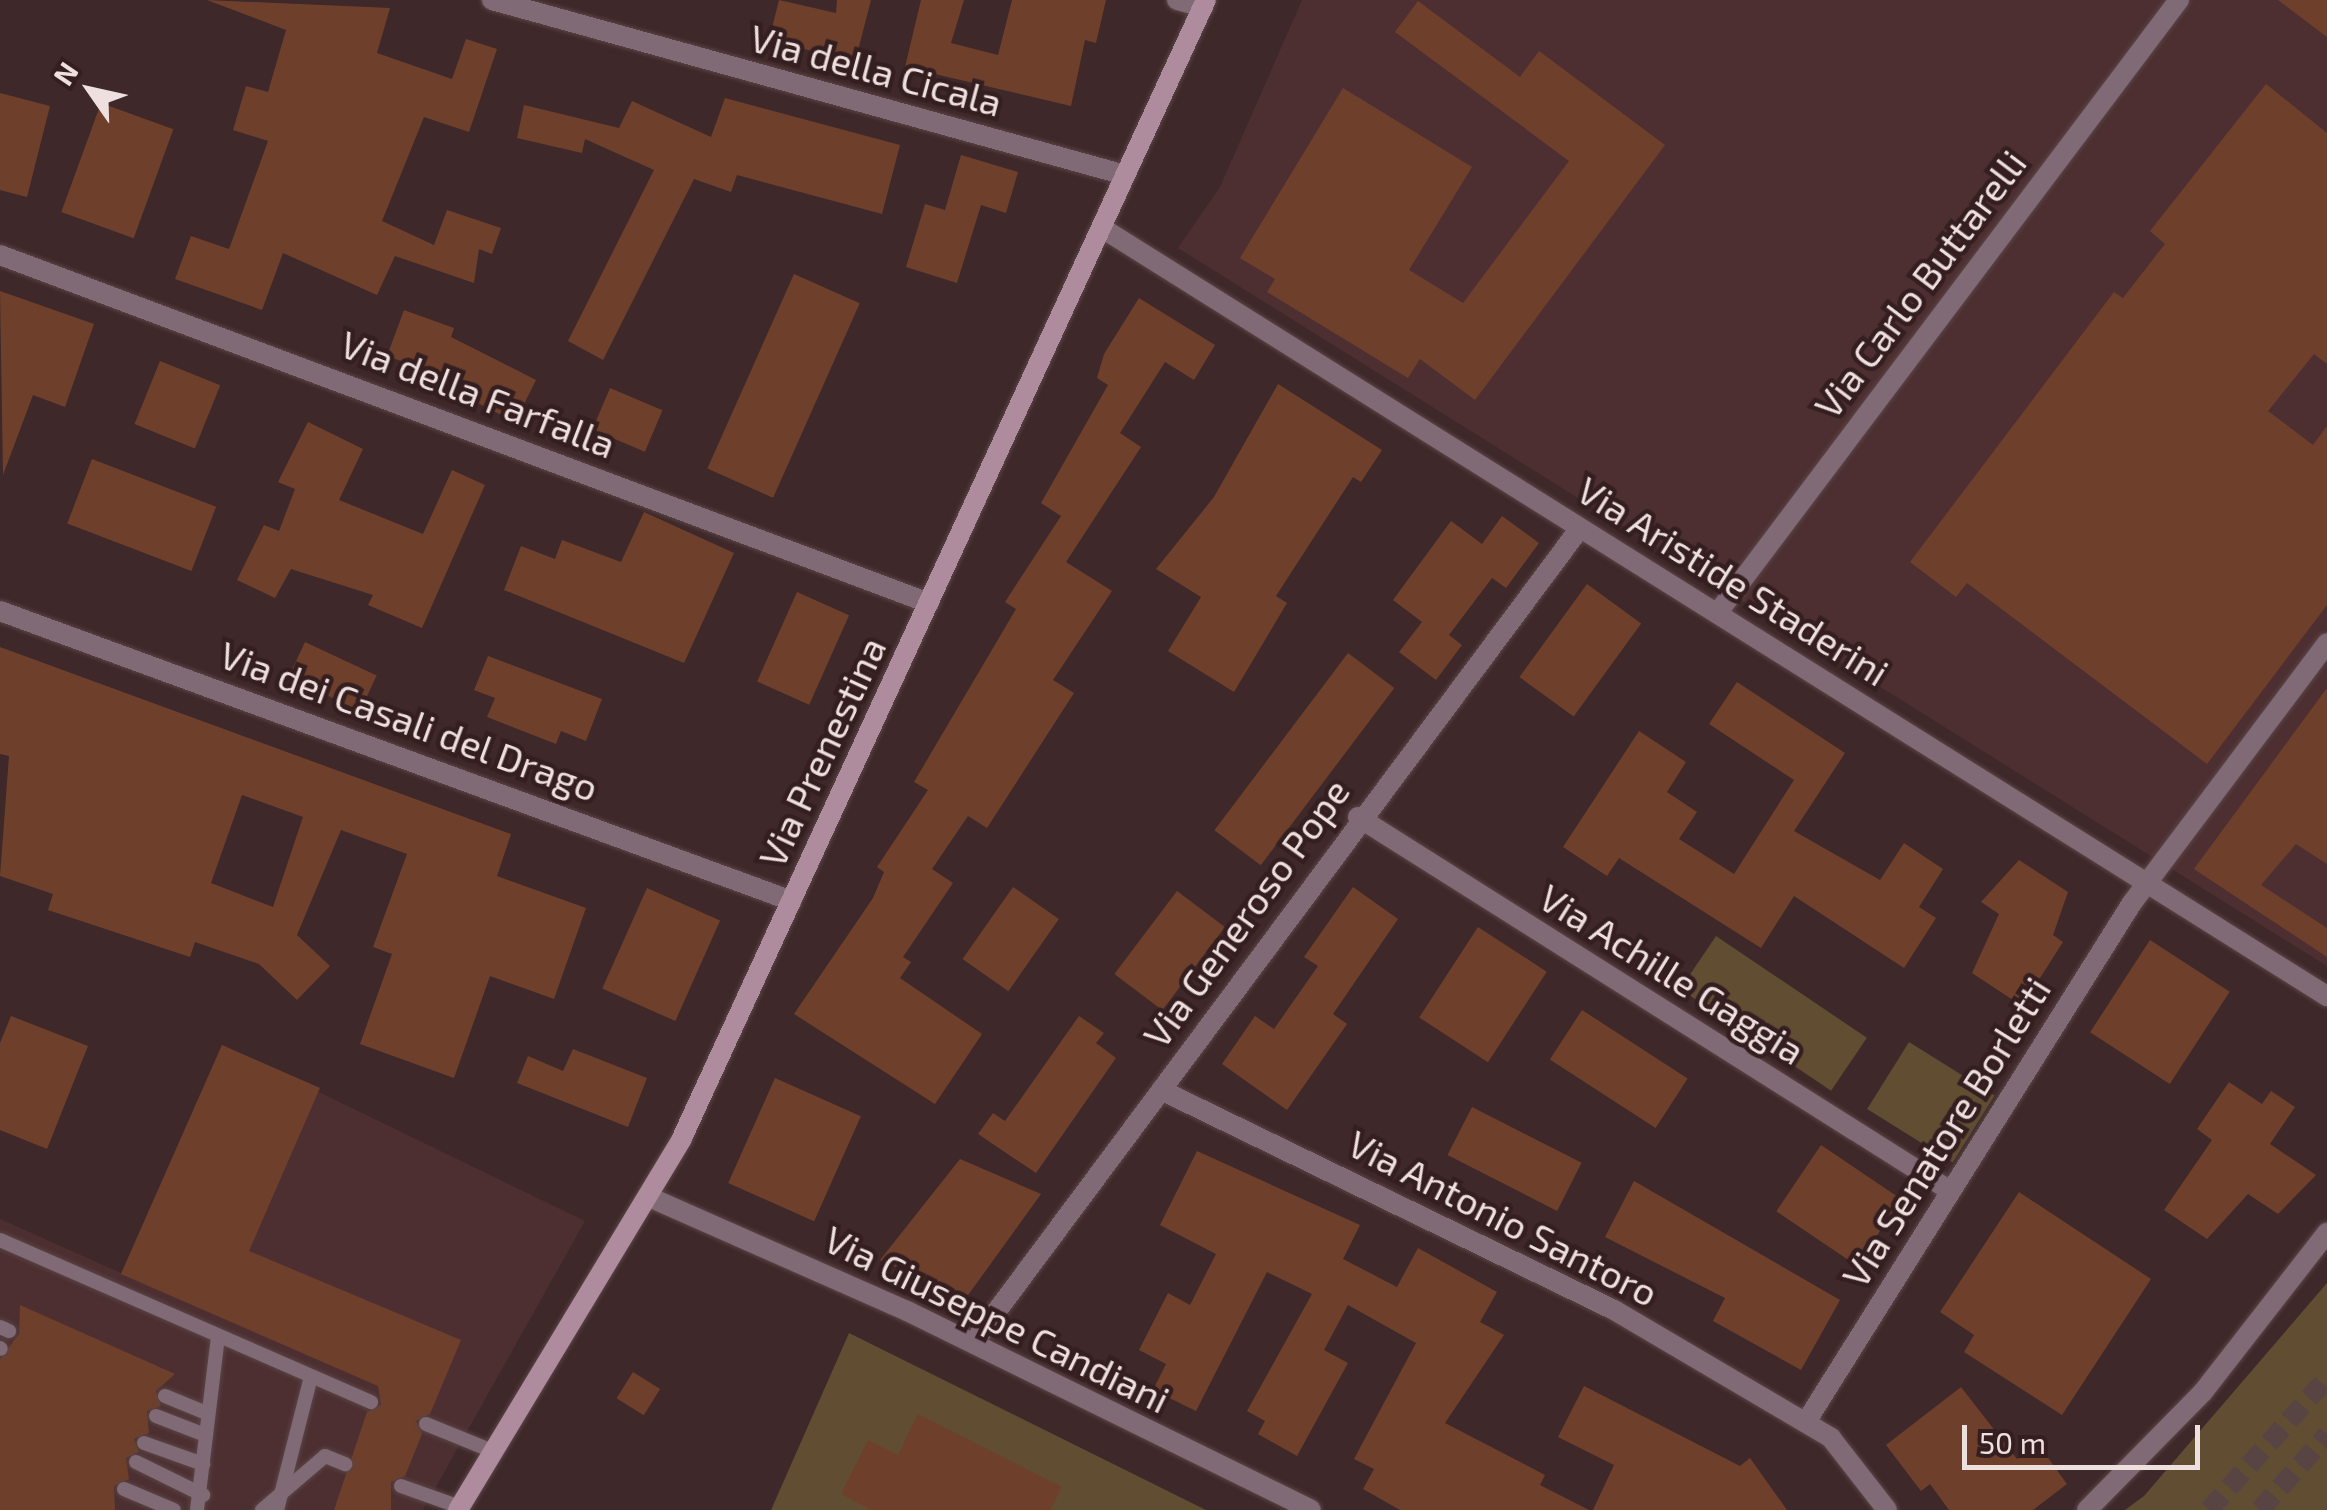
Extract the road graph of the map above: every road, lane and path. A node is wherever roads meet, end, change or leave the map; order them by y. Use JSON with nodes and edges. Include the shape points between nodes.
{"nodes":[{"id":1,"x":492,"y":0,"type":"edge"},
{"id":2,"x":1177,"y":0,"type":"edge"},
{"id":3,"x":2179,"y":0,"type":"edge"},
{"id":4,"x":1204,"y":4,"type":"edge"},
{"id":5,"x":1125,"y":175,"type":"junction"},
{"id":6,"x":1102,"y":228,"type":"junction"},
{"id":7,"x":0,"y":255,"type":"edge"},
{"id":8,"x":1580,"y":528,"type":"junction"},
{"id":9,"x":929,"y":603,"type":"junction"},
{"id":10,"x":0,"y":611,"type":"edge"},
{"id":11,"x":1719,"y":611,"type":"junction"},
{"id":12,"x":2327,"y":643,"type":"edge"},
{"id":13,"x":1358,"y":817,"type":"junction"},
{"id":14,"x":2147,"y":881,"type":"junction"},
{"id":15,"x":792,"y":902,"type":"junction"},
{"id":16,"x":2327,"y":996,"type":"edge"},
{"id":17,"x":1161,"y":1090,"type":"junction"},
{"id":18,"x":1949,"y":1190,"type":"junction"},
{"id":19,"x":651,"y":1198,"type":"junction"},
{"id":20,"x":2327,"y":1233,"type":"edge"},
{"id":21,"x":0,"y":1240,"type":"edge"},
{"id":22,"x":218,"y":1336,"type":"junction"},
{"id":23,"x":973,"y":1343,"type":"junction"},
{"id":24,"x":311,"y":1377,"type":"junction"},
{"id":25,"x":165,"y":1396,"type":"dead end"},
{"id":26,"x":371,"y":1402,"type":"dead end"},
{"id":27,"x":204,"y":1412,"type":"junction"},
{"id":28,"x":156,"y":1416,"type":"dead end"},
{"id":29,"x":1806,"y":1422,"type":"junction"},
{"id":30,"x":426,"y":1424,"type":"dead end"},
{"id":31,"x":204,"y":1434,"type":"junction"},
{"id":32,"x":144,"y":1443,"type":"dead end"},
{"id":33,"x":490,"y":1450,"type":"junction"},
{"id":34,"x":136,"y":1462,"type":"dead end"},
{"id":35,"x":203,"y":1464,"type":"junction"},
{"id":36,"x":345,"y":1464,"type":"dead end"},
{"id":37,"x":288,"y":1481,"type":"junction"},
{"id":38,"x":400,"y":1486,"type":"dead end"},
{"id":39,"x":124,"y":1489,"type":"dead end"},
{"id":40,"x":200,"y":1503,"type":"edge"},
{"id":41,"x":459,"y":1509,"type":"edge"},
{"id":42,"x":174,"y":1510,"type":"edge"},
{"id":43,"x":262,"y":1510,"type":"edge"},
{"id":44,"x":276,"y":1510,"type":"edge"},
{"id":45,"x":1311,"y":1510,"type":"edge"},
{"id":46,"x":1887,"y":1510,"type":"edge"},
{"id":47,"x":2087,"y":1510,"type":"edge"}],
"edges":[{"from":1,"to":5,"type":"street","name":"Via della Cicala"},
{"from":2,"to":4,"type":"street"},
{"from":3,"to":11,"type":"street","name":"Via Carlo Buttarelli"},
{"from":4,"to":5,"type":"street","name":"Via Prenestina"},
{"from":5,"to":6,"type":"street","name":"Via Prenestina"},
{"from":6,"to":8,"type":"street","name":"Via Aristide Staderini"},
{"from":6,"to":9,"type":"street","name":"Via Prenestina"},
{"from":7,"to":9,"type":"street","name":"Via della Farfalla"},
{"from":8,"to":11,"type":"street","name":"Via Aristide Staderini"},
{"from":8,"to":13,"type":"street","name":"Via Generoso Pope"},
{"from":9,"to":15,"type":"street","name":"Via Prenestina"},
{"from":10,"to":15,"type":"street","name":"Via dei Casali del Drago"},
{"from":11,"to":14,"type":"street","name":"Via Aristide Staderini"},
{"from":12,"to":14,"type":"street","name":"Via Senatore Borletti"},
{"from":13,"to":17,"type":"street","name":"Via Generoso Pope"},
{"from":13,"to":18,"type":"street","name":"Via Achille Gaggia"},
{"from":14,"to":16,"type":"street","name":"Via Aristide Staderini"},
{"from":14,"to":18,"type":"street","name":"Via Senatore Borletti"},
{"from":15,"to":19,"type":"street","name":"Via Prenestina"},
{"from":17,"to":23,"type":"street","name":"Via Generoso Pope"},
{"from":17,"to":29,"type":"street","name":"Via Antonio Santoro","via":[[1500,1247]]},
{"from":18,"to":29,"type":"street","name":"Via Senatore Borletti"},
{"from":19,"to":23,"type":"street","name":"Via Giuseppe Candiani"},
{"from":19,"to":33,"type":"street","name":"Via Prenestina"},
{"from":20,"to":47,"type":"street","via":[[2215,1378]]},
{"from":21,"to":22,"type":"lane"},
{"from":22,"to":24,"type":"lane"},
{"from":22,"to":27,"type":"lane"},
{"from":23,"to":45,"type":"street","name":"Via Giuseppe Candiani"},
{"from":24,"to":26,"type":"lane"},
{"from":24,"to":37,"type":"lane"},
{"from":25,"to":27,"type":"lane"},
{"from":27,"to":31,"type":"lane"},
{"from":28,"to":31,"type":"lane"},
{"from":29,"to":46,"type":"street","name":"Via Antonio Santoro","via":[[1831,1438]]},
{"from":30,"to":33,"type":"lane"},
{"from":31,"to":35,"type":"lane"},
{"from":32,"to":35,"type":"lane"},
{"from":33,"to":41,"type":"street","name":"Via Prenestina"},
{"from":34,"to":40,"type":"lane"},
{"from":35,"to":40,"type":"lane"},
{"from":36,"to":37,"type":"lane","via":[[326,1456]]},
{"from":37,"to":43,"type":"lane"},
{"from":37,"to":44,"type":"lane"},
{"from":38,"to":41,"type":"lane"},
{"from":39,"to":42,"type":"lane"}]}
